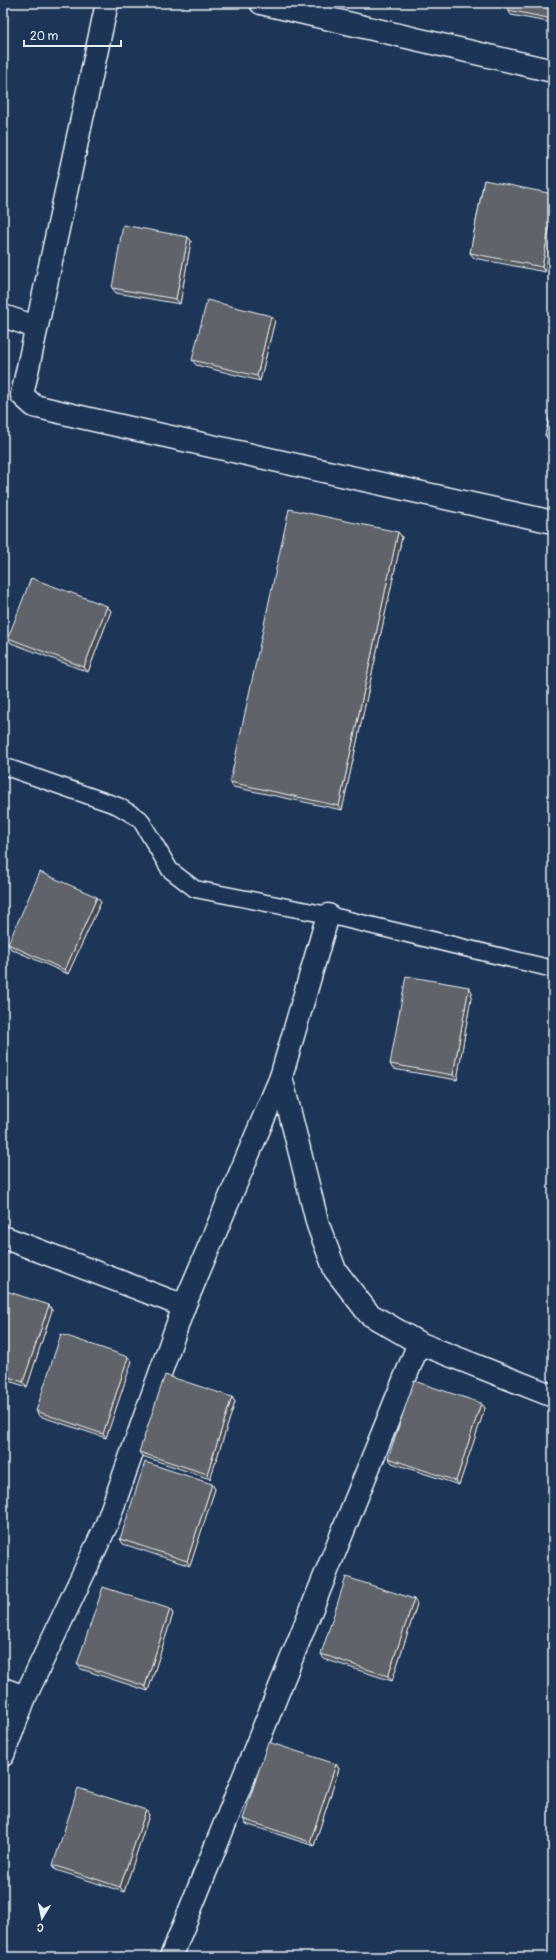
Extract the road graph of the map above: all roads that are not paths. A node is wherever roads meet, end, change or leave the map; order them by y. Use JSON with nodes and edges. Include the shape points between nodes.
{"nodes":[{"id":1,"x":107,"y":3,"type":"edge"},
{"id":2,"x":261,"y":3,"type":"edge"},
{"id":3,"x":553,"y":71,"type":"edge"},
{"id":4,"x":3,"y":316,"type":"edge"},
{"id":5,"x":36,"y":327,"type":"junction"},
{"id":6,"x":553,"y":522,"type":"edge"},
{"id":7,"x":3,"y":766,"type":"edge"},
{"id":8,"x":328,"y":915,"type":"junction"},
{"id":9,"x":553,"y":969,"type":"edge"},
{"id":10,"x":281,"y":1077,"type":"junction"},
{"id":11,"x":3,"y":1237,"type":"edge"},
{"id":12,"x":184,"y":1306,"type":"junction"},
{"id":13,"x":419,"y":1342,"type":"junction"},
{"id":14,"x":553,"y":1396,"type":"edge"},
{"id":15,"x":3,"y":1689,"type":"edge"},
{"id":16,"x":25,"y":1697,"type":"junction"},
{"id":17,"x":3,"y":1755,"type":"edge"},
{"id":18,"x":171,"y":1957,"type":"edge"}],
"edges":[{"from":1,"to":5,"type":"street"},
{"from":2,"to":3,"type":"street"},
{"from":4,"to":5,"type":"street"},
{"from":5,"to":6,"type":"street","via":[[22,395],[34,406]]},
{"from":7,"to":8,"type":"lane","via":[[118,806],[140,818],[170,870],[194,889]]},
{"from":8,"to":9,"type":"lane"},
{"from":8,"to":10,"type":"street"},
{"from":10,"to":12,"type":"street"},
{"from":10,"to":13,"type":"street","via":[[318,1226],[335,1270],[369,1314]]},
{"from":11,"to":12,"type":"street"},
{"from":12,"to":16,"type":"street","via":[[106,1526]]},
{"from":13,"to":14,"type":"street"},
{"from":13,"to":18,"type":"street"},
{"from":15,"to":16,"type":"street"},
{"from":16,"to":17,"type":"street"}]}
